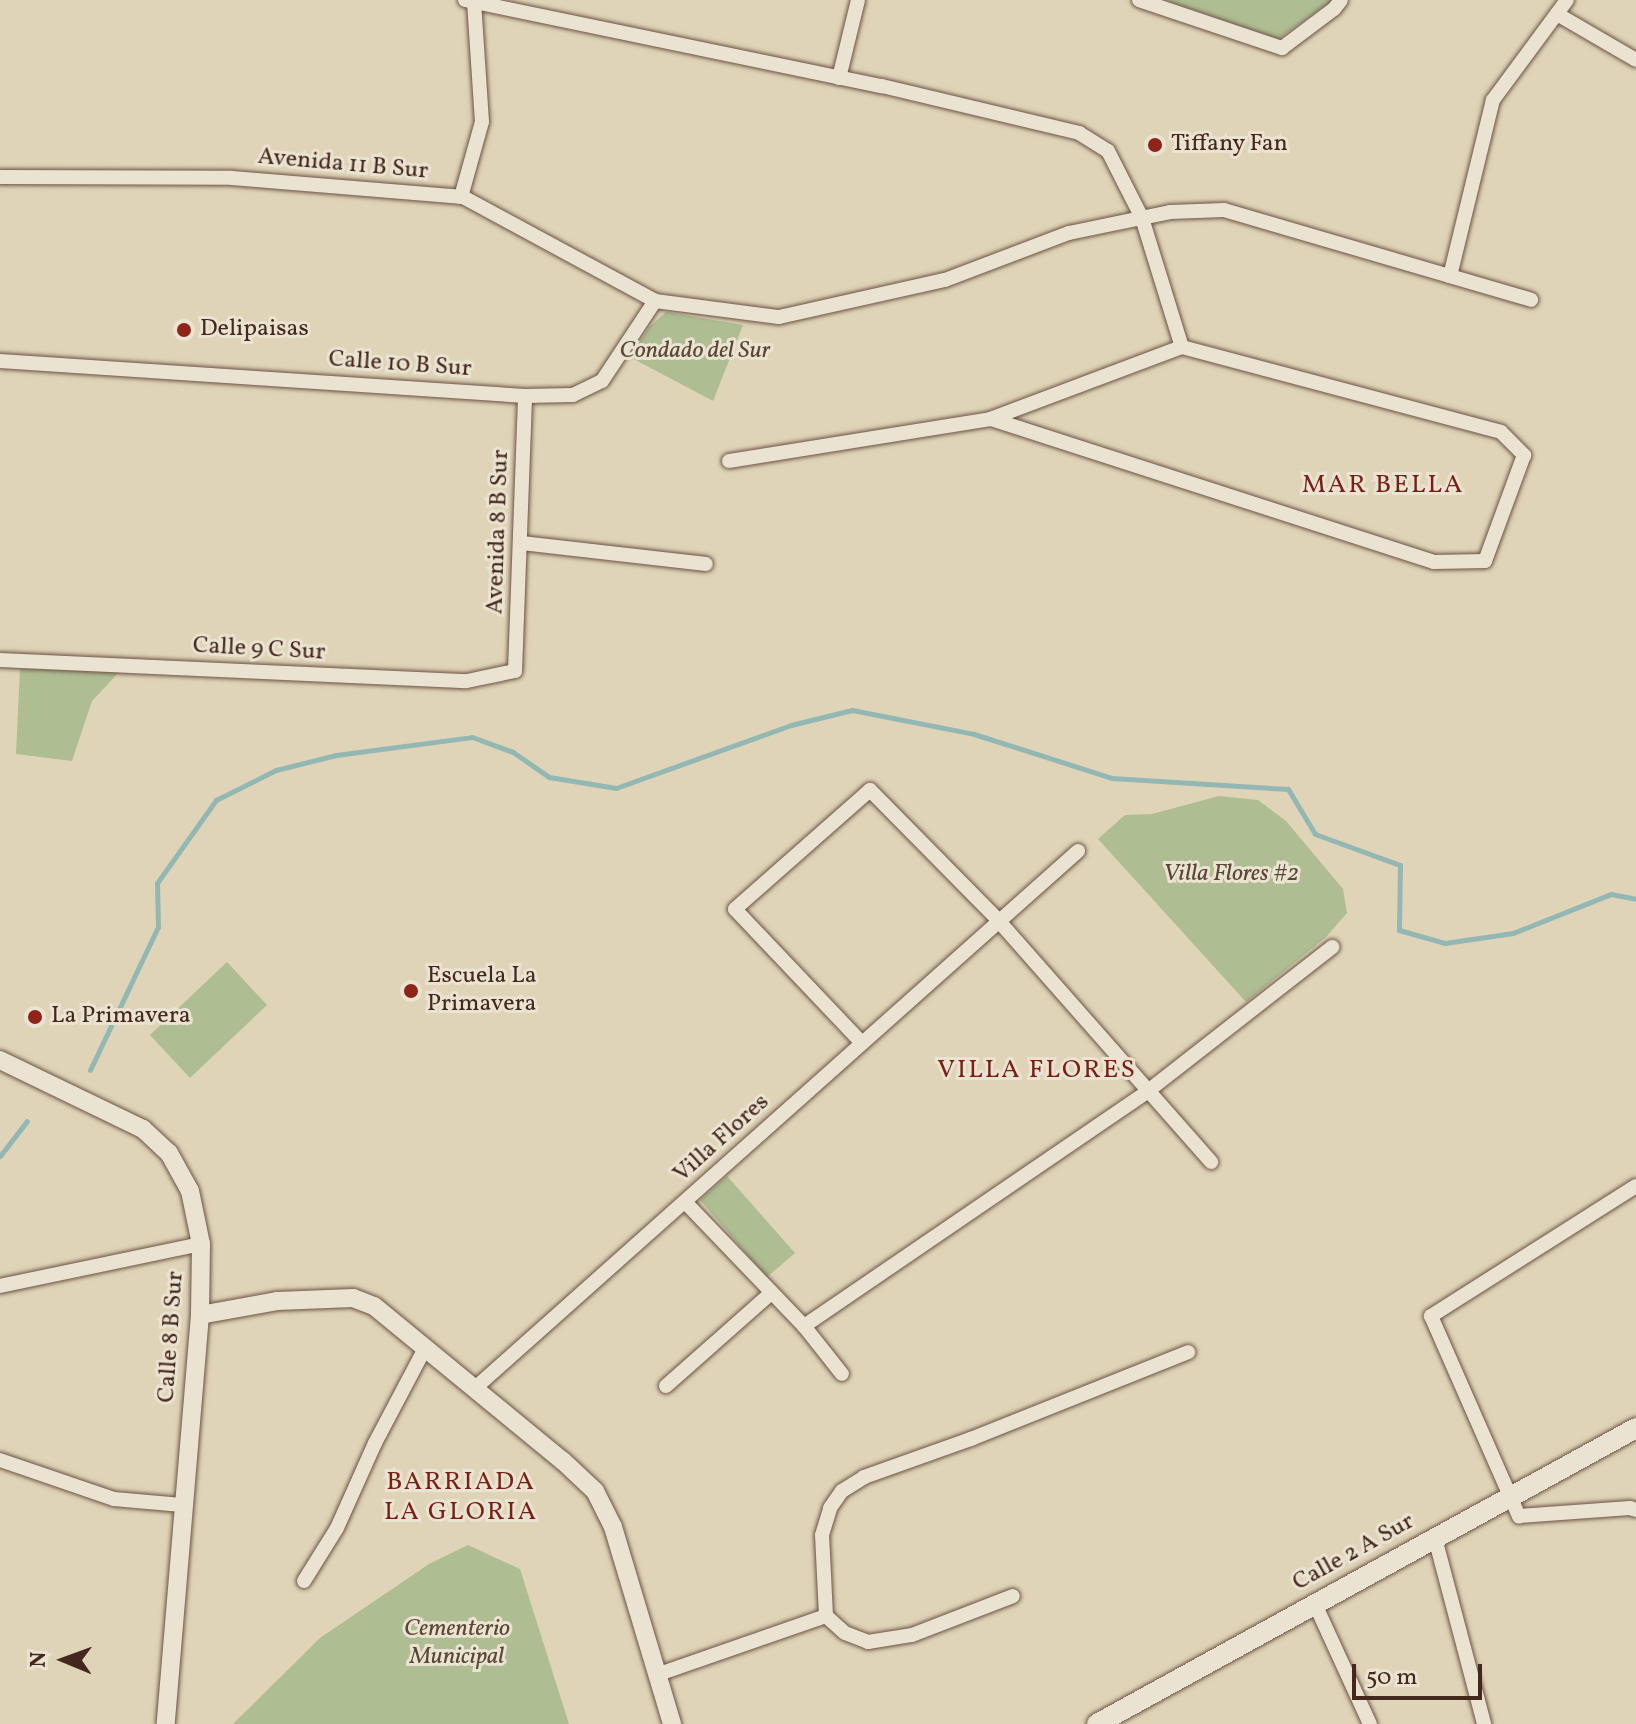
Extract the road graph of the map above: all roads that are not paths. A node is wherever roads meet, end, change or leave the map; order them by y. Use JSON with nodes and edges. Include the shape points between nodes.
{"nodes":[{"id":1,"x":858,"y":0,"type":"edge"},
{"id":2,"x":1139,"y":0,"type":"edge"},
{"id":3,"x":1341,"y":0,"type":"edge"},
{"id":4,"x":1567,"y":0,"type":"edge"},
{"id":5,"x":470,"y":1,"type":"edge"},
{"id":6,"x":1557,"y":14,"type":"junction"},
{"id":7,"x":1636,"y":60,"type":"edge"},
{"id":8,"x":839,"y":78,"type":"junction"},
{"id":9,"x":0,"y":177,"type":"edge"},
{"id":10,"x":461,"y":197,"type":"junction"},
{"id":11,"x":1142,"y":218,"type":"junction"},
{"id":12,"x":1450,"y":276,"type":"junction"},
{"id":13,"x":1531,"y":300,"type":"dead end"},
{"id":14,"x":655,"y":301,"type":"junction"},
{"id":15,"x":1182,"y":347,"type":"junction"},
{"id":16,"x":0,"y":361,"type":"edge"},
{"id":17,"x":525,"y":396,"type":"junction"},
{"id":18,"x":990,"y":419,"type":"junction"},
{"id":19,"x":729,"y":461,"type":"dead end"},
{"id":20,"x":522,"y":543,"type":"junction"},
{"id":21,"x":706,"y":564,"type":"dead end"},
{"id":22,"x":0,"y":660,"type":"edge"},
{"id":23,"x":515,"y":671,"type":"joint"},
{"id":24,"x":1078,"y":851,"type":"dead end"},
{"id":25,"x":997,"y":919,"type":"junction"},
{"id":26,"x":1332,"y":947,"type":"dead end"},
{"id":27,"x":861,"y":1042,"type":"junction"},
{"id":28,"x":0,"y":1060,"type":"edge"},
{"id":29,"x":1148,"y":1091,"type":"junction"},
{"id":30,"x":1211,"y":1162,"type":"dead end"},
{"id":31,"x":1636,"y":1186,"type":"edge"},
{"id":32,"x":685,"y":1202,"type":"junction"},
{"id":33,"x":201,"y":1244,"type":"junction"},
{"id":34,"x":0,"y":1286,"type":"edge"},
{"id":35,"x":771,"y":1293,"type":"junction"},
{"id":36,"x":200,"y":1315,"type":"junction"},
{"id":37,"x":804,"y":1326,"type":"junction"},
{"id":38,"x":425,"y":1348,"type":"junction"},
{"id":39,"x":1188,"y":1352,"type":"dead end"},
{"id":40,"x":842,"y":1374,"type":"dead end"},
{"id":41,"x":666,"y":1386,"type":"dead end"},
{"id":42,"x":474,"y":1389,"type":"junction"},
{"id":43,"x":1636,"y":1428,"type":"edge"},
{"id":44,"x":0,"y":1460,"type":"edge"},
{"id":45,"x":1511,"y":1497,"type":"junction"},
{"id":46,"x":182,"y":1505,"type":"junction"},
{"id":47,"x":1636,"y":1510,"type":"edge"},
{"id":48,"x":1435,"y":1538,"type":"junction"},
{"id":49,"x":304,"y":1581,"type":"dead end"},
{"id":50,"x":1013,"y":1596,"type":"dead end"},
{"id":51,"x":1315,"y":1604,"type":"junction"},
{"id":52,"x":826,"y":1616,"type":"junction"},
{"id":53,"x":659,"y":1674,"type":"junction"},
{"id":54,"x":166,"y":1724,"type":"edge"},
{"id":55,"x":672,"y":1724,"type":"edge"},
{"id":56,"x":1097,"y":1724,"type":"edge"},
{"id":57,"x":1370,"y":1724,"type":"edge"},
{"id":58,"x":1484,"y":1724,"type":"edge"}],
"edges":[{"from":1,"to":8,"type":"street"},
{"from":2,"to":3,"type":"street","via":[[1282,48]]},
{"from":4,"to":6,"type":"street"},
{"from":5,"to":8,"type":"street"},
{"from":5,"to":10,"type":"street","via":[[482,122]]},
{"from":6,"to":7,"type":"street"},
{"from":6,"to":12,"type":"street","via":[[1493,100]]},
{"from":8,"to":11,"type":"street","via":[[1079,133],[1108,151]]},
{"from":9,"to":10,"type":"street","name":"Avenida 11 B Sur","via":[[232,178]]},
{"from":10,"to":14,"type":"street","name":"Avenida 11 B Sur"},
{"from":11,"to":12,"type":"street","via":[[1224,210]]},
{"from":11,"to":14,"type":"street","via":[[1069,233],[945,280],[779,317]]},
{"from":11,"to":15,"type":"street"},
{"from":12,"to":13,"type":"street"},
{"from":14,"to":17,"type":"street","name":"Calle 10 B Sur","via":[[602,381],[573,395]]},
{"from":15,"to":18,"type":"street"},
{"from":15,"to":18,"type":"street","via":[[1501,432],[1524,455],[1485,561],[1434,562]]},
{"from":16,"to":17,"type":"street","name":"Calle 10 B Sur"},
{"from":17,"to":20,"type":"street","name":"Avenida 8 B Sur"},
{"from":18,"to":19,"type":"street"},
{"from":20,"to":21,"type":"street"},
{"from":20,"to":23,"type":"street","name":"Avenida 8 B Sur"},
{"from":22,"to":23,"type":"street","name":"Calle 9 C Sur","via":[[467,681]]},
{"from":24,"to":25,"type":"street","name":"Villa Flores"},
{"from":25,"to":27,"type":"street","name":"Villa Flores"},
{"from":25,"to":27,"type":"street","via":[[870,790],[735,909]]},
{"from":25,"to":29,"type":"street"},
{"from":26,"to":29,"type":"street"},
{"from":27,"to":32,"type":"street","name":"Villa Flores"},
{"from":28,"to":33,"type":"street","name":"Calle 8 B Sur","via":[[143,1129],[169,1153],[190,1191]]},
{"from":29,"to":30,"type":"street"},
{"from":29,"to":37,"type":"street"},
{"from":31,"to":45,"type":"street","via":[[1431,1316]]},
{"from":32,"to":35,"type":"street"},
{"from":32,"to":42,"type":"street","name":"Villa Flores"},
{"from":33,"to":34,"type":"street"},
{"from":33,"to":36,"type":"street","name":"Calle 8 B Sur"},
{"from":35,"to":37,"type":"street"},
{"from":35,"to":41,"type":"street"},
{"from":36,"to":38,"type":"street","via":[[277,1301],[353,1298],[374,1306]]},
{"from":36,"to":46,"type":"street","name":"Calle 8 B Sur"},
{"from":37,"to":40,"type":"street"},
{"from":38,"to":42,"type":"street"},
{"from":38,"to":49,"type":"street","via":[[337,1528]]},
{"from":39,"to":52,"type":"street","via":[[864,1477],[842,1491],[822,1535]]},
{"from":42,"to":53,"type":"street","via":[[595,1491],[613,1527]]},
{"from":43,"to":45,"type":"main road","name":"Calle 2 A Sur"},
{"from":44,"to":46,"type":"street","via":[[114,1499]]},
{"from":45,"to":47,"type":"street","via":[[1519,1516]]},
{"from":45,"to":48,"type":"main road","name":"Calle 2 A Sur"},
{"from":46,"to":54,"type":"street","name":"Calle 8 B Sur"},
{"from":48,"to":51,"type":"main road","name":"Calle 2 A Sur"},
{"from":48,"to":58,"type":"street"},
{"from":50,"to":52,"type":"street","via":[[912,1635],[868,1642],[845,1633]]},
{"from":51,"to":56,"type":"main road","name":"Calle 2 A Sur"},
{"from":51,"to":57,"type":"street"},
{"from":52,"to":53,"type":"street"},
{"from":53,"to":55,"type":"street"}]}
